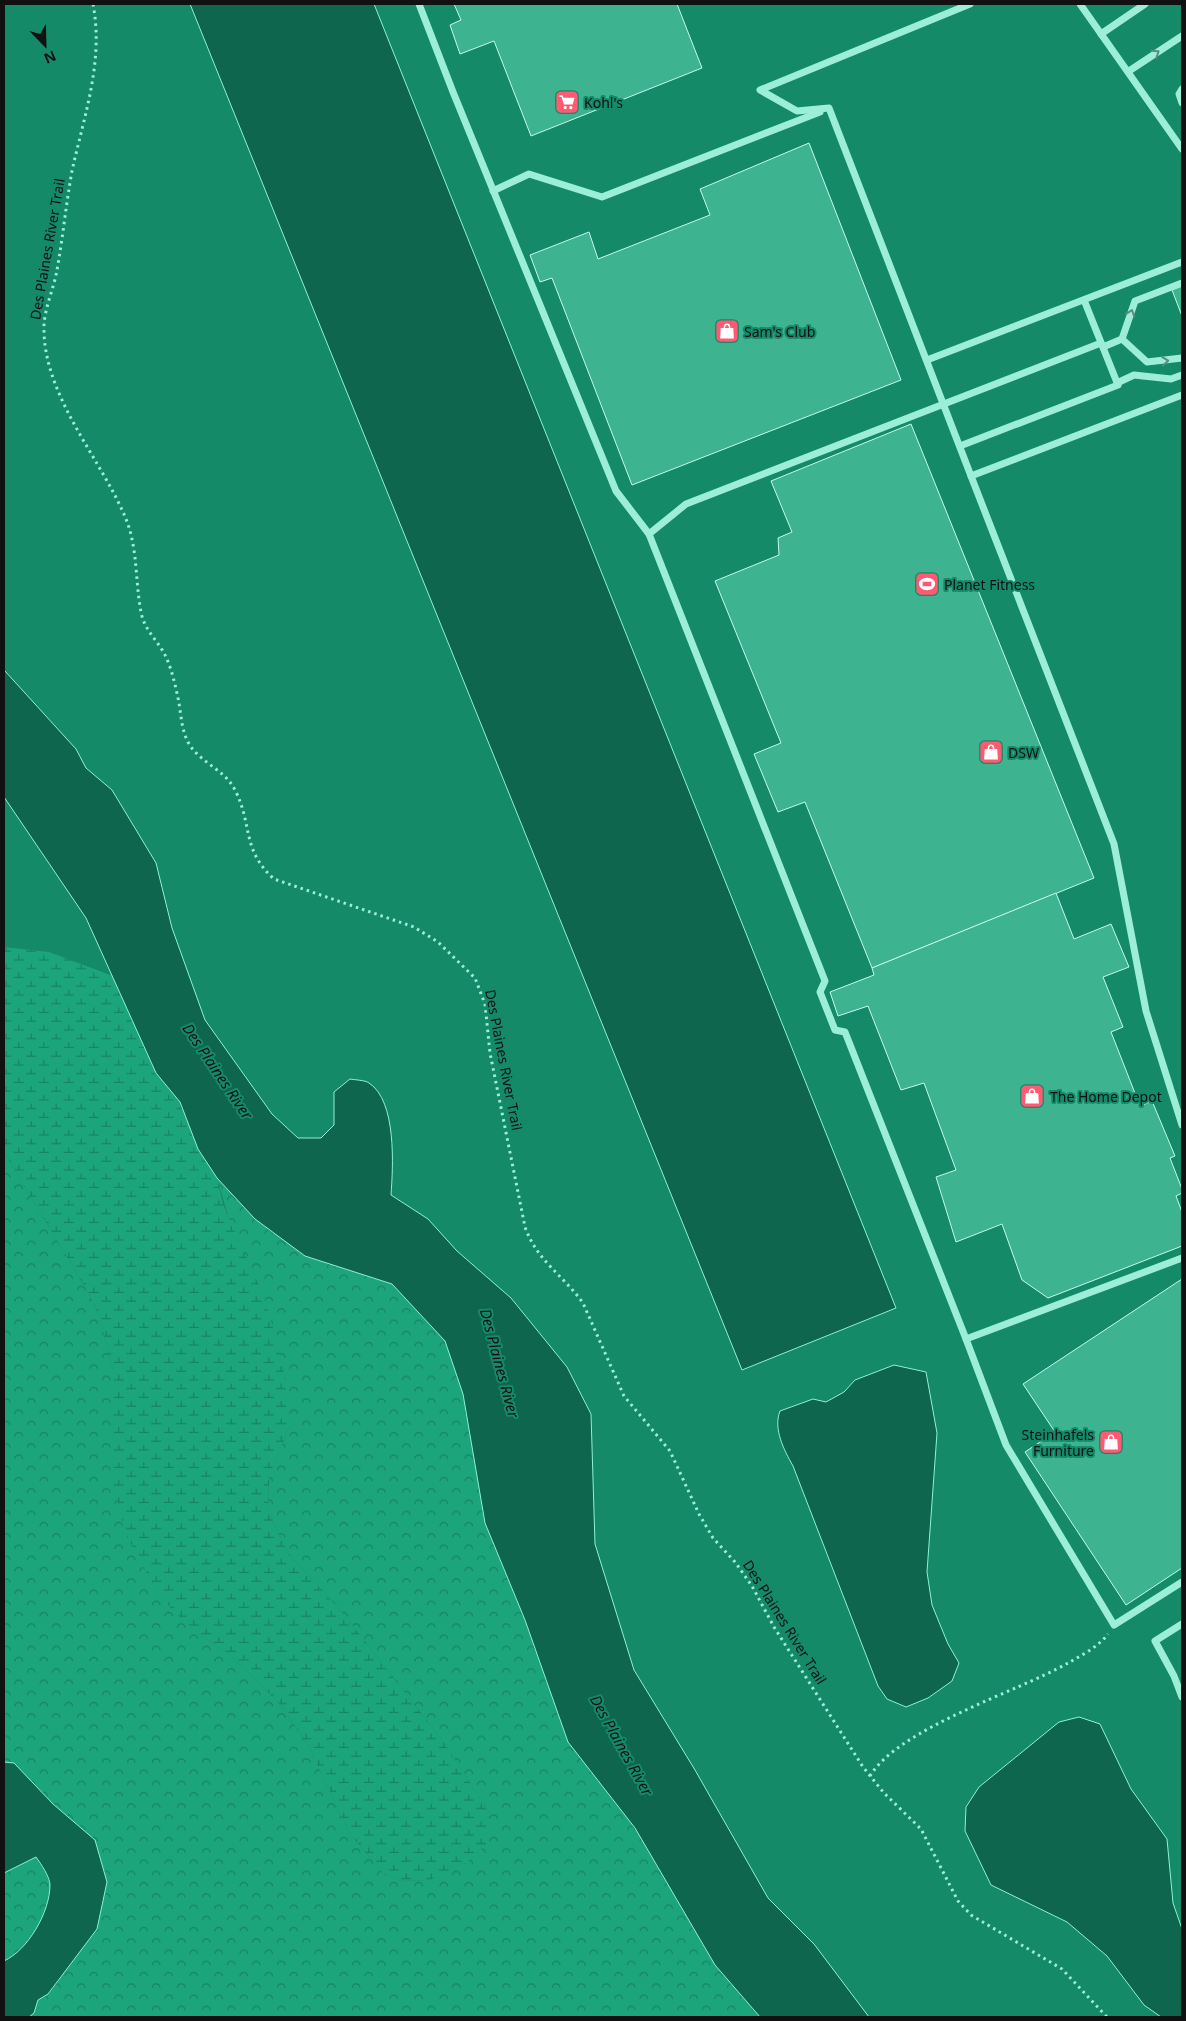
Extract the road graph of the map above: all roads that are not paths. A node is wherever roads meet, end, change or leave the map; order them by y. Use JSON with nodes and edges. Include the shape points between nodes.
{"nodes":[{"id":1,"x":419,"y":4,"type":"edge"},
{"id":2,"x":970,"y":4,"type":"edge"},
{"id":3,"x":1080,"y":4,"type":"edge"},
{"id":4,"x":1145,"y":4,"type":"edge"},
{"id":5,"x":1101,"y":34,"type":"junction"},
{"id":6,"x":1182,"y":36,"type":"edge"},
{"id":7,"x":1129,"y":71,"type":"junction"},
{"id":8,"x":1182,"y":89,"type":"edge"},
{"id":9,"x":1182,"y":102,"type":"edge"},
{"id":10,"x":829,"y":108,"type":"junction"},
{"id":11,"x":1182,"y":149,"type":"edge"},
{"id":12,"x":493,"y":191,"type":"junction"},
{"id":13,"x":1182,"y":262,"type":"edge"},
{"id":14,"x":1182,"y":283,"type":"edge"},
{"id":15,"x":1084,"y":300,"type":"junction"},
{"id":16,"x":1122,"y":339,"type":"junction"},
{"id":17,"x":1102,"y":345,"type":"junction"},
{"id":18,"x":1182,"y":358,"type":"edge"},
{"id":19,"x":927,"y":360,"type":"junction"},
{"id":20,"x":1182,"y":376,"type":"edge"},
{"id":21,"x":1117,"y":382,"type":"junction"},
{"id":22,"x":1182,"y":395,"type":"edge"},
{"id":23,"x":943,"y":402,"type":"junction"},
{"id":24,"x":960,"y":446,"type":"junction"},
{"id":25,"x":971,"y":476,"type":"junction"},
{"id":26,"x":649,"y":534,"type":"junction"},
{"id":27,"x":1182,"y":1125,"type":"edge"},
{"id":28,"x":1182,"y":1258,"type":"edge"},
{"id":29,"x":966,"y":1339,"type":"junction"},
{"id":30,"x":1182,"y":1582,"type":"edge"},
{"id":31,"x":1182,"y":1624,"type":"edge"},
{"id":32,"x":1182,"y":1697,"type":"edge"}],
"edges":[{"from":1,"to":12,"type":"lane"},
{"from":2,"to":10,"type":"lane","via":[[760,90],[797,111]]},
{"from":3,"to":5,"type":"lane"},
{"from":4,"to":5,"type":"lane"},
{"from":5,"to":7,"type":"lane"},
{"from":7,"to":6,"type":"lane","one_way":true},
{"from":7,"to":11,"type":"lane"},
{"from":8,"to":9,"type":"lane","via":[[1179,94]]},
{"from":10,"to":12,"type":"lane","via":[[602,197],[529,174]]},
{"from":10,"to":19,"type":"lane"},
{"from":12,"to":26,"type":"lane","via":[[616,491]]},
{"from":13,"to":15,"type":"lane"},
{"from":16,"to":14,"type":"lane","one_way":true,"via":[[1135,301]]},
{"from":15,"to":17,"type":"lane"},
{"from":15,"to":19,"type":"lane"},
{"from":16,"to":17,"type":"lane"},
{"from":16,"to":18,"type":"lane","one_way":true,"via":[[1148,362]]},
{"from":17,"to":21,"type":"lane"},
{"from":17,"to":23,"type":"lane"},
{"from":19,"to":23,"type":"lane"},
{"from":20,"to":21,"type":"lane","via":[[1172,380],[1134,375]]},
{"from":21,"to":24,"type":"lane","via":[[1118,385]]},
{"from":22,"to":25,"type":"lane"},
{"from":23,"to":24,"type":"lane"},
{"from":23,"to":26,"type":"lane","via":[[686,504]]},
{"from":24,"to":25,"type":"lane"},
{"from":25,"to":27,"type":"lane","via":[[1114,844],[1146,1010]]},
{"from":26,"to":29,"type":"lane","via":[[825,981],[820,992],[835,1030],[845,1032]]},
{"from":28,"to":29,"type":"lane"},
{"from":29,"to":30,"type":"lane","via":[[1006,1444],[1114,1625]]},
{"from":31,"to":32,"type":"lane","via":[[1155,1641]]}]}
